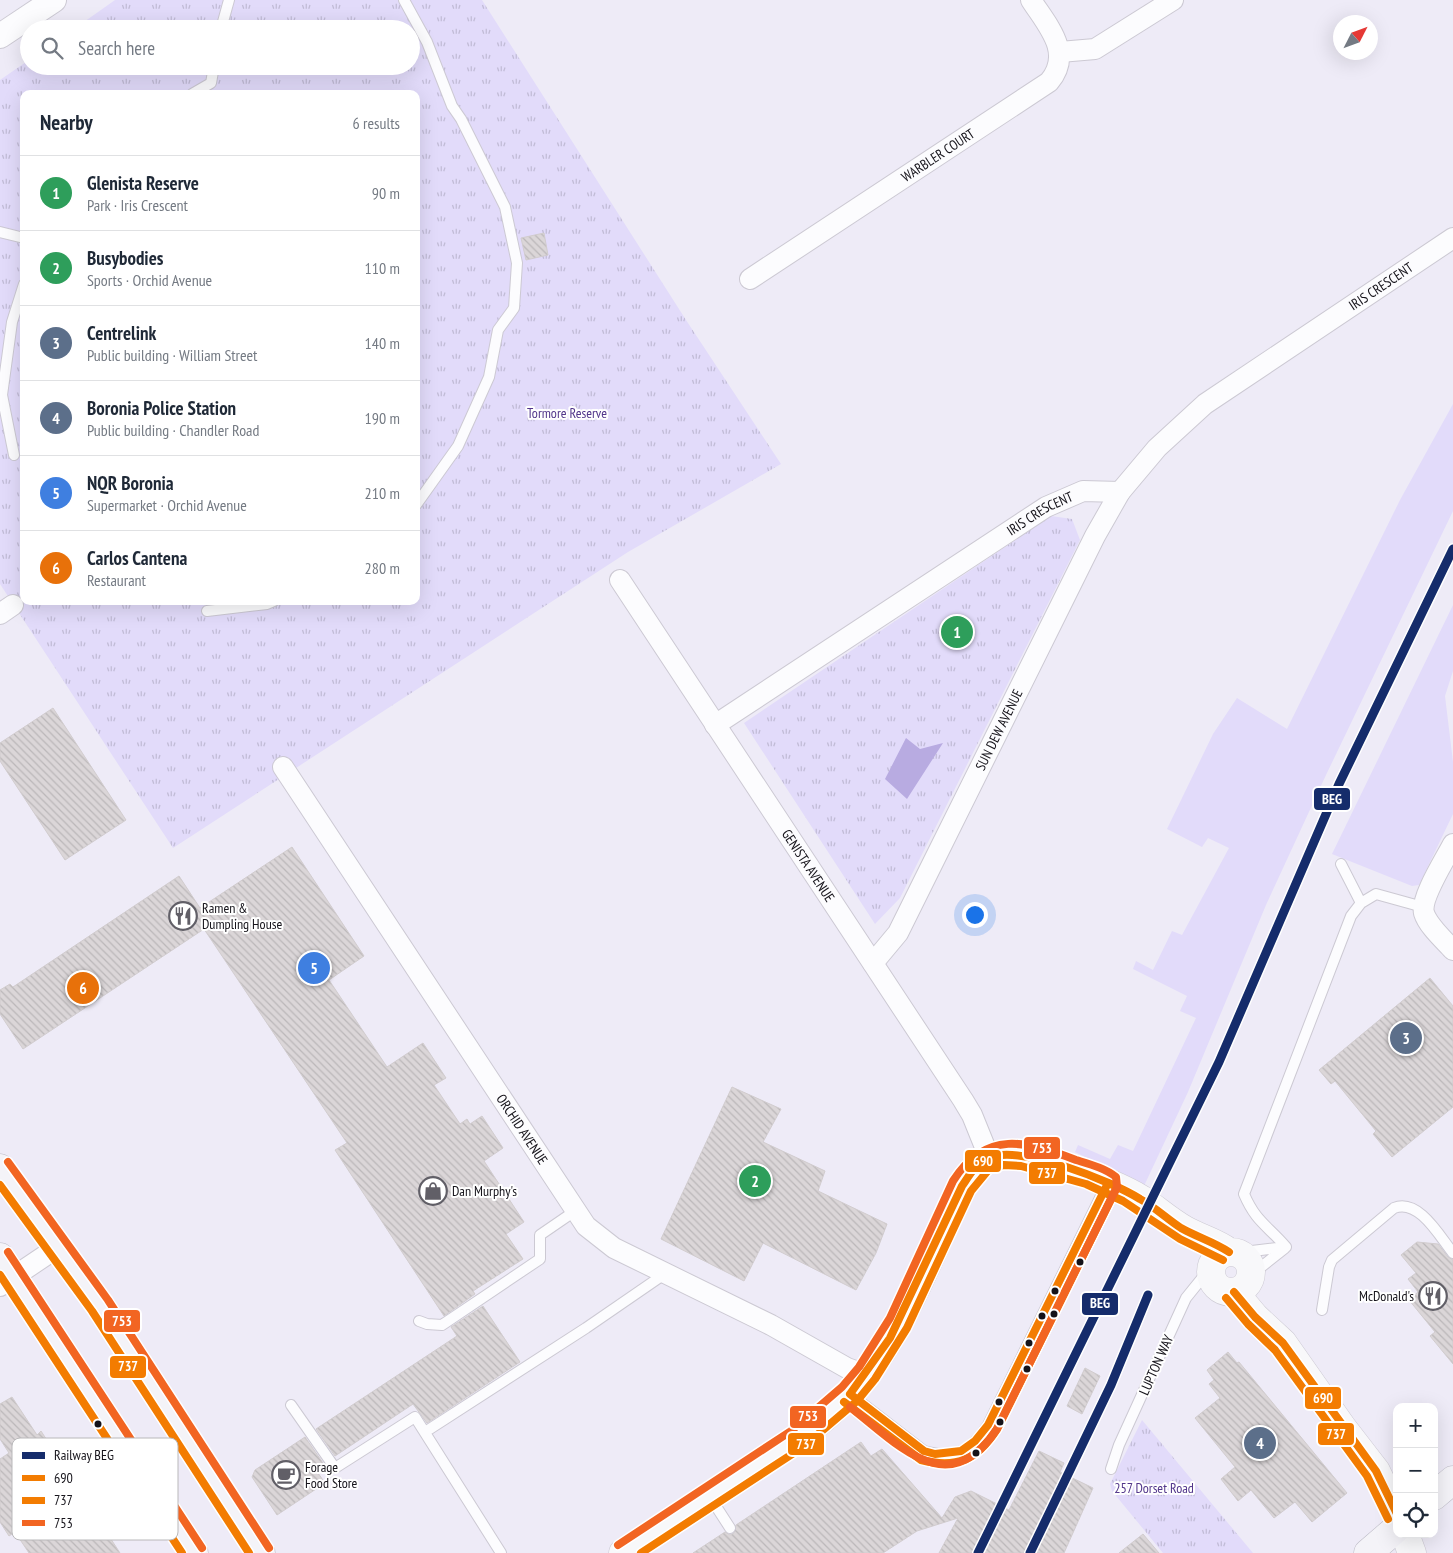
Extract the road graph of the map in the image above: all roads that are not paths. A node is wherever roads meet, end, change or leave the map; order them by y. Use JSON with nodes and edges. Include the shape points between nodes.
{"nodes":[{"id":1,"x":54,"y":0,"type":"edge"},
{"id":2,"x":229,"y":0,"type":"edge"},
{"id":3,"x":404,"y":0,"type":"edge"},
{"id":4,"x":1031,"y":0,"type":"edge"},
{"id":5,"x":1173,"y":0,"type":"edge"},
{"id":6,"x":24,"y":20,"type":"edge"},
{"id":7,"x":223,"y":20,"type":"edge"},
{"id":8,"x":415,"y":20,"type":"edge"},
{"id":9,"x":20,"y":23,"type":"edge"},
{"id":10,"x":420,"y":29,"type":"edge"},
{"id":11,"x":0,"y":36,"type":"edge"},
{"id":12,"x":1060,"y":52,"type":"junction"},
{"id":13,"x":212,"y":75,"type":"edge"},
{"id":14,"x":199,"y":90,"type":"edge"},
{"id":15,"x":0,"y":232,"type":"edge"},
{"id":16,"x":20,"y":237,"type":"edge"},
{"id":17,"x":1453,"y":238,"type":"edge"},
{"id":18,"x":750,"y":280,"type":"dead end"},
{"id":19,"x":20,"y":297,"type":"edge"},
{"id":20,"x":14,"y":455,"type":"dead end"},
{"id":21,"x":1120,"y":492,"type":"junction"},
{"id":22,"x":420,"y":499,"type":"edge"},
{"id":23,"x":620,"y":580,"type":"dead end"},
{"id":24,"x":258,"y":605,"type":"edge"},
{"id":25,"x":207,"y":611,"type":"dead end"},
{"id":26,"x":715,"y":725,"type":"junction"},
{"id":27,"x":282,"y":767,"type":"dead end"},
{"id":28,"x":1453,"y":844,"type":"edge"},
{"id":29,"x":1341,"y":864,"type":"dead end"},
{"id":30,"x":1361,"y":903,"type":"junction"},
{"id":31,"x":1423,"y":907,"type":"junction"},
{"id":32,"x":1453,"y":950,"type":"edge"},
{"id":33,"x":873,"y":963,"type":"junction"},
{"id":34,"x":989,"y":1157,"type":"junction"},
{"id":35,"x":0,"y":1168,"type":"edge"},
{"id":36,"x":1108,"y":1183,"type":"junction"},
{"id":37,"x":575,"y":1211,"type":"junction"},
{"id":38,"x":58,"y":1247,"type":"junction"},
{"id":39,"x":1286,"y":1247,"type":"junction"},
{"id":40,"x":1453,"y":1253,"type":"edge"},
{"id":41,"x":1222,"y":1259,"type":"junction"},
{"id":42,"x":4,"y":1274,"type":"edge"},
{"id":43,"x":666,"y":1274,"type":"junction"},
{"id":44,"x":1245,"y":1282,"type":"junction"},
{"id":45,"x":1322,"y":1310,"type":"dead end"},
{"id":46,"x":419,"y":1321,"type":"dead end"},
{"id":47,"x":858,"y":1384,"type":"junction"},
{"id":48,"x":291,"y":1405,"type":"dead end"},
{"id":49,"x":425,"y":1432,"type":"junction"},
{"id":50,"x":116,"y":1438,"type":"edge"},
{"id":51,"x":1111,"y":1468,"type":"dead end"},
{"id":52,"x":1453,"y":1480,"type":"edge"},
{"id":53,"x":1438,"y":1493,"type":"edge"},
{"id":54,"x":709,"y":1497,"type":"junction"},
{"id":55,"x":1393,"y":1507,"type":"edge"},
{"id":56,"x":730,"y":1528,"type":"dead end"},
{"id":57,"x":178,"y":1530,"type":"edge"},
{"id":58,"x":1393,"y":1531,"type":"edge"},
{"id":59,"x":1406,"y":1538,"type":"edge"},
{"id":60,"x":194,"y":1553,"type":"edge"},
{"id":61,"x":261,"y":1553,"type":"edge"},
{"id":62,"x":501,"y":1553,"type":"edge"},
{"id":63,"x":623,"y":1553,"type":"edge"},
{"id":64,"x":1368,"y":1553,"type":"edge"},
{"id":65,"x":1412,"y":1553,"type":"edge"}],
"edges":[{"from":1,"to":6,"type":"street"},
{"from":2,"to":7,"type":"lane"},
{"from":3,"to":8,"type":"lane"},
{"from":4,"to":12,"type":"street","via":[[1054,36]]},
{"from":5,"to":12,"type":"street","via":[[1095,49]]},
{"from":9,"to":11,"type":"street"},
{"from":10,"to":22,"type":"lane","via":[[452,106],[505,207],[517,263],[514,308],[498,330],[489,377],[458,446]]},
{"from":12,"to":18,"type":"street","name":"WARBLER COURT","via":[[1057,70],[1048,82]]},
{"from":13,"to":14,"type":"lane","via":[[211,83]]},
{"from":15,"to":16,"type":"lane"},
{"from":17,"to":21,"type":"street","name":"IRIS CRESCENT","via":[[1205,404],[1157,448]]},
{"from":19,"to":20,"type":"lane","via":[[12,322],[2,395]]},
{"from":21,"to":26,"type":"street","name":"IRIS CRESCENT","via":[[1083,491],[1046,507]]},
{"from":21,"to":33,"type":"street","name":"SUN DEW AVENUE","via":[[1095,536],[898,933]]},
{"from":23,"to":26,"type":"street","name":"GENISTA AVENUE"},
{"from":24,"to":25,"type":"lane"},
{"from":26,"to":33,"type":"street","name":"GENISTA AVENUE"},
{"from":27,"to":37,"type":"street","name":"ORCHID AVENUE"},
{"from":28,"to":31,"type":"street"},
{"from":29,"to":30,"type":"lane"},
{"from":30,"to":31,"type":"lane","via":[[1376,894]]},
{"from":30,"to":39,"type":"lane","via":[[1351,916],[1244,1194],[1260,1223]]},
{"from":31,"to":32,"type":"street","via":[[1429,921]]},
{"from":33,"to":34,"type":"street","name":"GENISTA AVENUE","via":[[968,1108]]},
{"from":34,"to":36,"type":"main road","via":[[999,1154],[1040,1159]]},
{"from":34,"to":47,"type":"main road","via":[[970,1172],[890,1338]]},
{"from":35,"to":38,"type":"main road"},
{"from":36,"to":41,"type":"main road","via":[[1140,1198],[1184,1230],[1201,1254]]},
{"from":36,"to":47,"type":"lane","via":[[988,1425],[975,1443],[956,1454],[924,1451]]},
{"from":37,"to":43,"type":"street","name":"ORCHID AVENUE","via":[[600,1238]]},
{"from":37,"to":46,"type":"lane","via":[[540,1235],[540,1259],[442,1325]]},
{"from":38,"to":42,"type":"street"},
{"from":38,"to":61,"type":"main road","via":[[100,1305]]},
{"from":39,"to":41,"type":"lane"},
{"from":39,"to":44,"type":"lane"},
{"from":40,"to":45,"type":"lane","via":[[1416,1210],[1405,1206],[1394,1208],[1332,1260],[1328,1267]]},
{"from":41,"to":44,"type":"main road","via":[[1246,1260],[1250,1266]]},
{"from":41,"to":44,"type":"main road","via":[[1211,1274],[1216,1286],[1221,1290]]},
{"from":41,"to":51,"type":"lane","name":"LUPTON WAY","via":[[1186,1298]]},
{"from":42,"to":50,"type":"main road"},
{"from":43,"to":47,"type":"street","name":"ORCHID AVENUE","via":[[771,1325],[847,1368]]},
{"from":43,"to":49,"type":"lane"},
{"from":44,"to":55,"type":"main road","via":[[1276,1334],[1376,1471]]},
{"from":47,"to":54,"type":"main road","via":[[824,1420]]},
{"from":48,"to":49,"type":"lane","via":[[335,1468],[415,1417]]},
{"from":49,"to":62,"type":"lane"},
{"from":52,"to":53,"type":"main road"},
{"from":54,"to":56,"type":"lane"},
{"from":54,"to":63,"type":"main road"},
{"from":57,"to":60,"type":"main road"},
{"from":58,"to":64,"type":"main road"},
{"from":59,"to":65,"type":"main road"}]}
